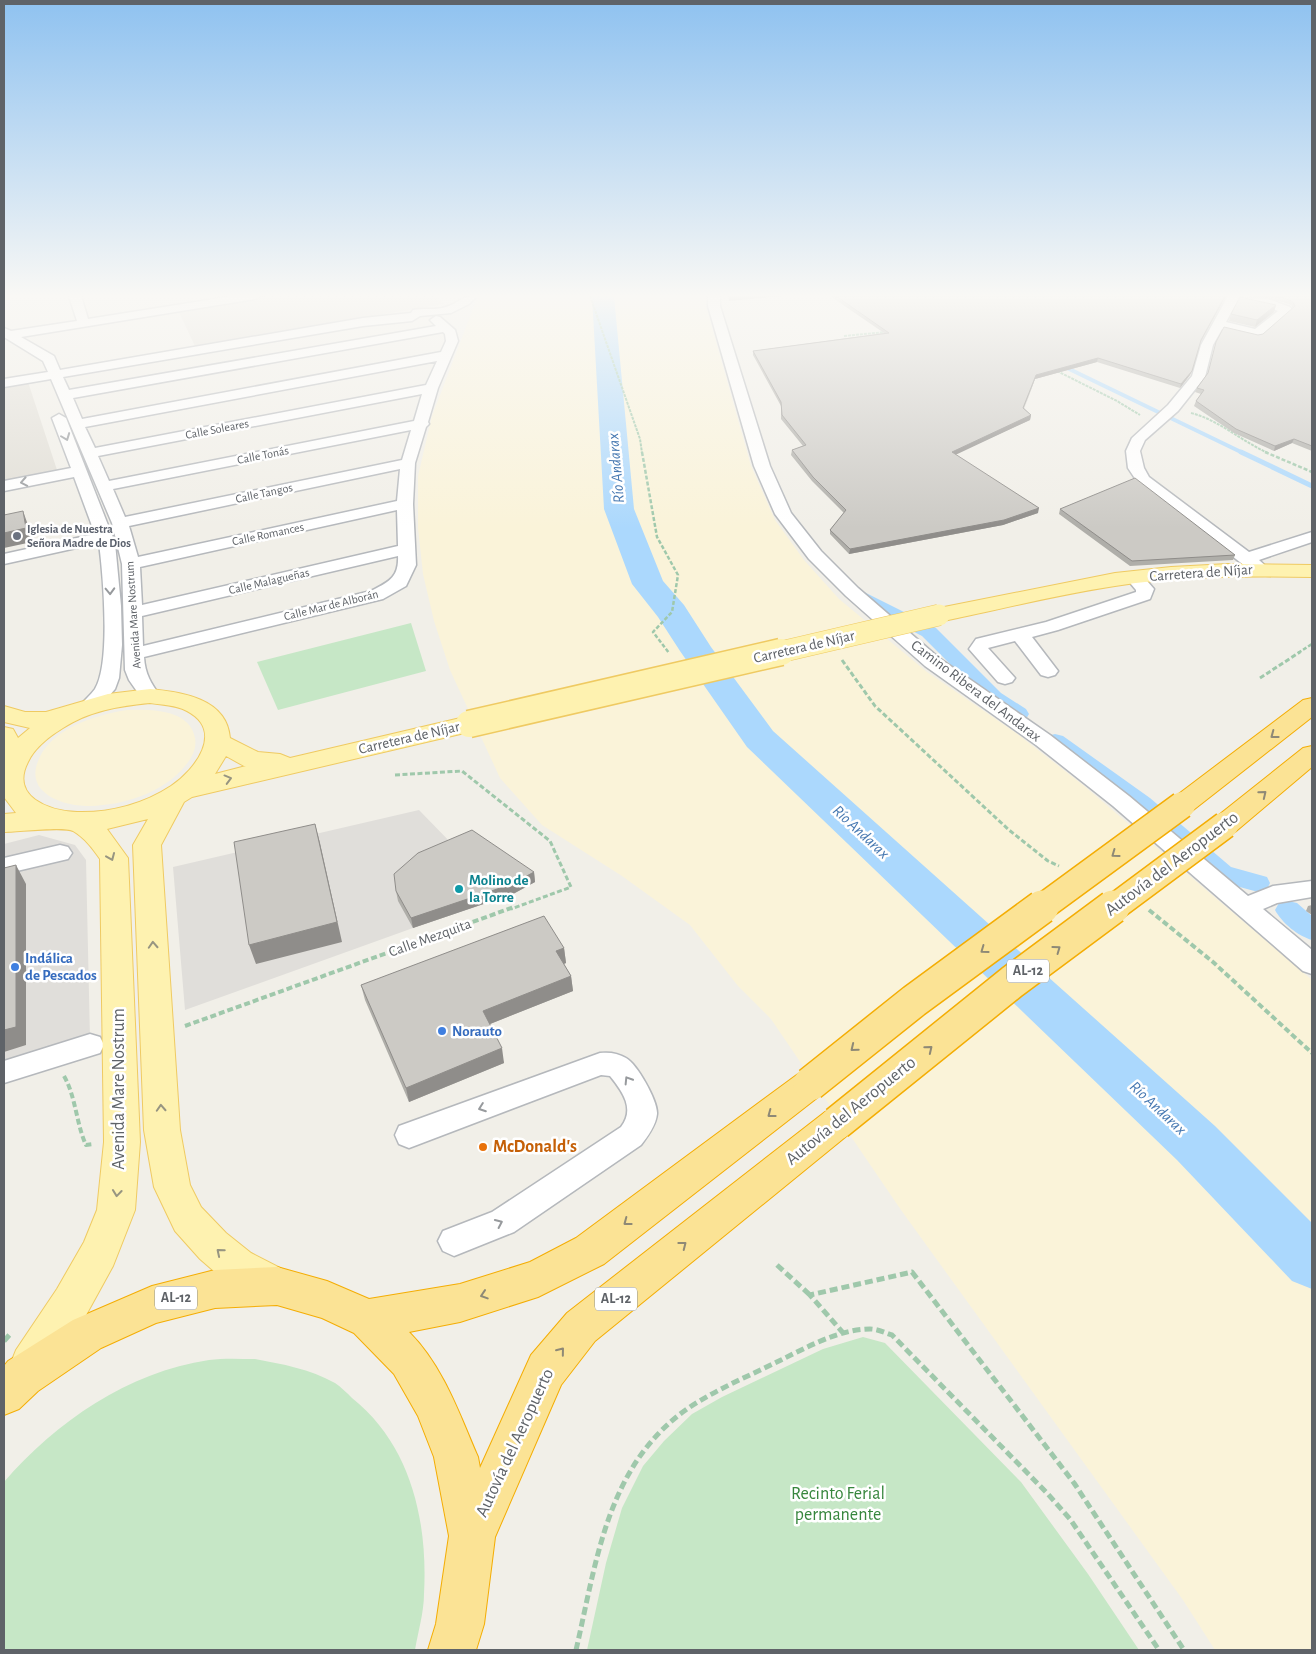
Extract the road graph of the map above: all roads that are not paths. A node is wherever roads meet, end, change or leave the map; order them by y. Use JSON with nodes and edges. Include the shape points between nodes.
{"nodes":[{"id":1,"x":61,"y":373,"type":"edge"},
{"id":2,"x":174,"y":373,"type":"edge"},
{"id":3,"x":348,"y":373,"type":"edge"},
{"id":4,"x":438,"y":373,"type":"edge"},
{"id":5,"x":734,"y":373,"type":"edge"},
{"id":6,"x":1199,"y":373,"type":"edge"},
{"id":7,"x":50,"y":375,"type":"junction"},
{"id":8,"x":4,"y":383,"type":"edge"},
{"id":9,"x":431,"y":388,"type":"junction"},
{"id":10,"x":65,"y":395,"type":"junction"},
{"id":11,"x":76,"y":424,"type":"junction"},
{"id":12,"x":422,"y":424,"type":"junction"},
{"id":13,"x":91,"y":453,"type":"junction"},
{"id":14,"x":408,"y":463,"type":"junction"},
{"id":15,"x":80,"y":471,"type":"junction"},
{"id":16,"x":4,"y":486,"type":"edge"},
{"id":17,"x":105,"y":486,"type":"junction"},
{"id":18,"x":405,"y":504,"type":"junction"},
{"id":19,"x":120,"y":523,"type":"junction"},
{"id":20,"x":105,"y":537,"type":"junction"},
{"id":21,"x":1312,"y":537,"type":"edge"},
{"id":22,"x":407,"y":549,"type":"junction"},
{"id":23,"x":4,"y":559,"type":"edge"},
{"id":24,"x":131,"y":564,"type":"junction"},
{"id":25,"x":1254,"y":564,"type":"junction"},
{"id":26,"x":1312,"y":570,"type":"edge"},
{"id":27,"x":1135,"y":578,"type":"junction"},
{"id":28,"x":132,"y":613,"type":"junction"},
{"id":29,"x":1020,"y":634,"type":"junction"},
{"id":30,"x":134,"y":654,"type":"junction"},
{"id":31,"x":1048,"y":671,"type":"dead end"},
{"id":32,"x":1005,"y":678,"type":"dead end"},
{"id":33,"x":150,"y":696,"type":"junction"},
{"id":34,"x":1312,"y":705,"type":"edge"},
{"id":35,"x":90,"y":706,"type":"junction"},
{"id":36,"x":4,"y":713,"type":"edge"},
{"id":37,"x":65,"y":717,"type":"junction"},
{"id":38,"x":4,"y":735,"type":"edge"},
{"id":39,"x":218,"y":742,"type":"junction"},
{"id":40,"x":1312,"y":754,"type":"edge"},
{"id":41,"x":301,"y":764,"type":"junction"},
{"id":42,"x":10,"y":773,"type":"edge"},
{"id":43,"x":178,"y":794,"type":"junction"},
{"id":44,"x":70,"y":821,"type":"junction"},
{"id":45,"x":4,"y":824,"type":"edge"},
{"id":46,"x":60,"y":853,"type":"dead end"},
{"id":47,"x":4,"y":866,"type":"edge"},
{"id":48,"x":1312,"y":889,"type":"edge"},
{"id":49,"x":1246,"y":906,"type":"junction"},
{"id":50,"x":1312,"y":964,"type":"edge"},
{"id":51,"x":90,"y":1045,"type":"dead end"},
{"id":52,"x":4,"y":1072,"type":"edge"},
{"id":53,"x":409,"y":1135,"type":"dead end"},
{"id":54,"x":454,"y":1241,"type":"dead end"},
{"id":55,"x":277,"y":1286,"type":"junction"},
{"id":56,"x":368,"y":1319,"type":"junction"},
{"id":57,"x":14,"y":1385,"type":"edge"},
{"id":58,"x":472,"y":1536,"type":"junction"},
{"id":59,"x":452,"y":1650,"type":"edge"}],
"edges":[{"from":1,"to":7,"type":"street"},
{"from":2,"to":10,"type":"street"},
{"from":3,"to":11,"type":"street"},
{"from":4,"to":9,"type":"street","name":"Calle Mar de Alborán"},
{"from":5,"to":49,"type":"street","name":"Camino Ribera del Andarax","via":[[762,466],[783,514],[815,555],[932,662],[1058,753]]},
{"from":6,"to":25,"type":"street","via":[[1173,408],[1139,438],[1133,451],[1136,468],[1143,480]]},
{"from":7,"to":8,"type":"street"},
{"from":7,"to":10,"type":"street","name":"Avenida Mare Nostrum"},
{"from":7,"to":15,"type":"street","name":"Avenida Mare Nostrum","one_way":true},
{"from":9,"to":12,"type":"street","name":"Calle Mar de Alborán"},
{"from":9,"to":13,"type":"street","name":"Calle Soleares"},
{"from":10,"to":11,"type":"street","name":"Avenida Mare Nostrum"},
{"from":11,"to":13,"type":"street","name":"Avenida Mare Nostrum"},
{"from":12,"to":14,"type":"street","name":"Calle Mar de Alborán"},
{"from":12,"to":17,"type":"street","name":"Calle Tonás"},
{"from":13,"to":17,"type":"street","name":"Avenida Mare Nostrum"},
{"from":14,"to":18,"type":"street","name":"Calle Mar de Alborán"},
{"from":14,"to":19,"type":"street","name":"Calle Tangos"},
{"from":15,"to":16,"type":"street","one_way":true},
{"from":15,"to":20,"type":"street","name":"Avenida Mare Nostrum"},
{"from":17,"to":19,"type":"street","name":"Avenida Mare Nostrum"},
{"from":18,"to":22,"type":"street","name":"Calle Mar de Alborán"},
{"from":18,"to":24,"type":"street","name":"Calle Romances"},
{"from":19,"to":24,"type":"street","name":"Avenida Mare Nostrum"},
{"from":20,"to":23,"type":"street"},
{"from":20,"to":35,"type":"street","name":"Avenida Mare Nostrum","one_way":true,"via":[[109,558],[112,655],[106,688]]},
{"from":21,"to":25,"type":"street"},
{"from":22,"to":28,"type":"street","name":"Calle Malagueñas"},
{"from":22,"to":30,"type":"street","name":"Calle Mar de Alborán","via":[[407,565],[400,582],[377,595]]},
{"from":24,"to":28,"type":"street","name":"Avenida Mare Nostrum"},
{"from":25,"to":26,"type":"main road","name":"Carretera de Níjar"},
{"from":25,"to":27,"type":"main road","name":"Carretera de Níjar"},
{"from":27,"to":29,"type":"street","via":[[1145,589],[1144,595]]},
{"from":27,"to":41,"type":"main road","name":"Carretera de Níjar","bridge":true,"via":[[1089,584],[939,616]]},
{"from":28,"to":30,"type":"street","name":"Avenida Mare Nostrum"},
{"from":29,"to":31,"type":"street"},
{"from":29,"to":32,"type":"street","via":[[979,646],[978,649]]},
{"from":30,"to":33,"type":"street","name":"Avenida Mare Nostrum","via":[[137,675]]},
{"from":33,"to":35,"type":"main road"},
{"from":33,"to":39,"type":"main road","via":[[178,700],[200,709],[214,724]]},
{"from":34,"to":56,"type":"highway","number":"AL-12","one_way":true,"bridge":true,"via":[[907,1007],[590,1251],[538,1278],[460,1303]]},
{"from":35,"to":37,"type":"main road"},
{"from":36,"to":37,"type":"main road","via":[[15,719],[39,722]]},
{"from":37,"to":42,"type":"main road","via":[[27,744]]},
{"from":38,"to":42,"type":"main road"},
{"from":39,"to":41,"type":"main road","name":"Carretera de Níjar","via":[[253,760]]},
{"from":39,"to":43,"type":"main road","via":[[205,770]]},
{"from":58,"to":40,"type":"highway","name":"Autovía del Aeropuerto","number":"AL-12","one_way":true,"bridge":true,"via":[[546,1370],[581,1327],[1012,982],[1225,825]]},
{"from":43,"to":41,"type":"main road","name":"Carretera de Níjar","one_way":true,"via":[[235,777]]},
{"from":42,"to":44,"type":"main road","via":[[15,796],[26,808],[49,818]]},
{"from":43,"to":44,"type":"main road","via":[[145,810],[112,819]]},
{"from":55,"to":43,"type":"main road","one_way":true,"via":[[237,1266],[213,1246],[188,1219],[172,1187],[162,1130],[147,845]]},
{"from":44,"to":45,"type":"main road"},
{"from":44,"to":57,"type":"main road","name":"Avenida Mare Nostrum","one_way":true,"via":[[100,837],[114,858],[122,1142],[117,1200],[99,1253],[71,1303]]},
{"from":46,"to":47,"type":"street"},
{"from":48,"to":49,"type":"street","via":[[1273,896]]},
{"from":49,"to":50,"type":"street","name":"Camino Ribera del Andarax"},
{"from":51,"to":52,"type":"street"},
{"from":54,"to":53,"type":"street","one_way":true,"via":[[503,1222],[631,1136],[641,1125],[644,1112],[640,1099],[621,1069],[614,1064],[600,1064]]},
{"from":55,"to":56,"type":"highway","number":"AL-12","via":[[327,1300]]},
{"from":55,"to":57,"type":"highway","number":"AL-12","via":[[215,1289],[152,1305],[87,1334]]},
{"from":56,"to":58,"type":"highway","number":"AL-12","via":[[408,1360],[433,1402],[456,1457]]},
{"from":58,"to":59,"type":"highway","number":"AL-12","via":[[460,1624]]}]}
